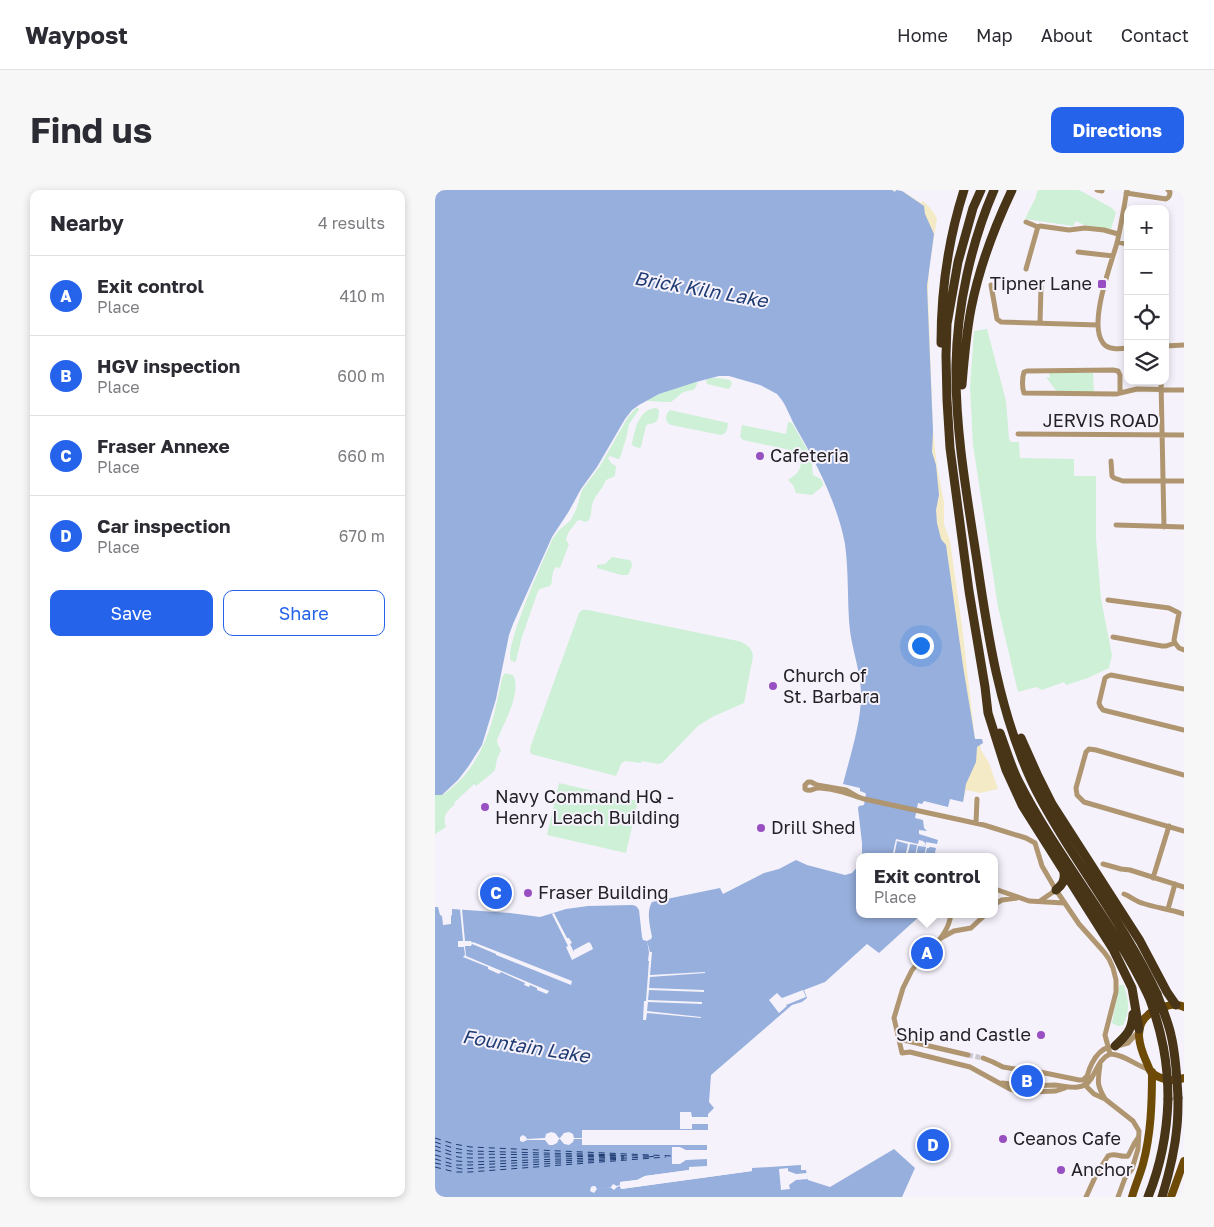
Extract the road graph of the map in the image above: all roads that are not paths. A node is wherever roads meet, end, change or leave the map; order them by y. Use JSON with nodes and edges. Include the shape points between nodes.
{"nodes":[{"id":1,"x":963,"y":190,"type":"edge"},
{"id":2,"x":981,"y":190,"type":"edge"},
{"id":3,"x":994,"y":190,"type":"edge"},
{"id":4,"x":1011,"y":190,"type":"edge"},
{"id":5,"x":1168,"y":190,"type":"edge"},
{"id":6,"x":1127,"y":191,"type":"edge"},
{"id":7,"x":1026,"y":222,"type":"dead end"},
{"id":8,"x":1038,"y":227,"type":"junction"},
{"id":9,"x":1118,"y":234,"type":"junction"},
{"id":10,"x":1117,"y":242,"type":"junction"},
{"id":11,"x":1124,"y":243,"type":"edge"},
{"id":12,"x":1078,"y":252,"type":"dead end"},
{"id":13,"x":1113,"y":256,"type":"junction"},
{"id":14,"x":1028,"y":266,"type":"dead end"},
{"id":15,"x":991,"y":285,"type":"dead end"},
{"id":16,"x":1043,"y":290,"type":"dead end"},
{"id":17,"x":1041,"y":323,"type":"junction"},
{"id":18,"x":1099,"y":325,"type":"junction"},
{"id":19,"x":1184,"y":345,"type":"edge"},
{"id":20,"x":1169,"y":346,"type":"edge"},
{"id":21,"x":1124,"y":348,"type":"edge"},
{"id":22,"x":1162,"y":385,"type":"edge"},
{"id":23,"x":1162,"y":389,"type":"junction"},
{"id":24,"x":1184,"y":390,"type":"edge"},
{"id":25,"x":1120,"y":393,"type":"junction"},
{"id":26,"x":947,"y":400,"type":"junction"},
{"id":27,"x":959,"y":426,"type":"junction"},
{"id":28,"x":1018,"y":434,"type":"dead end"},
{"id":29,"x":1163,"y":435,"type":"junction"},
{"id":30,"x":1184,"y":436,"type":"edge"},
{"id":31,"x":1111,"y":461,"type":"dead end"},
{"id":32,"x":1108,"y":479,"type":"dead end"},
{"id":33,"x":1116,"y":479,"type":"junction"},
{"id":34,"x":1164,"y":481,"type":"junction"},
{"id":35,"x":1184,"y":481,"type":"edge"},
{"id":36,"x":1116,"y":525,"type":"dead end"},
{"id":37,"x":1164,"y":526,"type":"junction"},
{"id":38,"x":1184,"y":527,"type":"edge"},
{"id":39,"x":1108,"y":600,"type":"dead end"},
{"id":40,"x":1181,"y":612,"type":"edge"},
{"id":41,"x":1113,"y":638,"type":"dead end"},
{"id":42,"x":1175,"y":643,"type":"junction"},
{"id":43,"x":1184,"y":650,"type":"edge"},
{"id":44,"x":998,"y":683,"type":"junction"},
{"id":45,"x":985,"y":687,"type":"junction"},
{"id":46,"x":1184,"y":689,"type":"edge"},
{"id":47,"x":1184,"y":730,"type":"edge"},
{"id":48,"x":1184,"y":775,"type":"edge"},
{"id":49,"x":858,"y":797,"type":"junction"},
{"id":50,"x":977,"y":799,"type":"dead end"},
{"id":51,"x":976,"y":823,"type":"junction"},
{"id":52,"x":1169,"y":826,"type":"junction"},
{"id":53,"x":1184,"y":831,"type":"edge"},
{"id":54,"x":1103,"y":864,"type":"dead end"},
{"id":55,"x":1065,"y":873,"type":"junction"},
{"id":56,"x":1153,"y":878,"type":"junction"},
{"id":57,"x":1175,"y":884,"type":"junction"},
{"id":58,"x":1184,"y":887,"type":"edge"},
{"id":59,"x":998,"y":890,"type":"edge"},
{"id":60,"x":1056,"y":890,"type":"junction"},
{"id":61,"x":1124,"y":894,"type":"dead end"},
{"id":62,"x":1020,"y":898,"type":"junction"},
{"id":63,"x":998,"y":902,"type":"edge"},
{"id":64,"x":1039,"y":902,"type":"junction"},
{"id":65,"x":1064,"y":903,"type":"junction"},
{"id":66,"x":1168,"y":909,"type":"junction"},
{"id":67,"x":1184,"y":914,"type":"edge"},
{"id":68,"x":950,"y":918,"type":"edge"},
{"id":69,"x":982,"y":918,"type":"edge"},
{"id":70,"x":941,"y":938,"type":"junction"},
{"id":71,"x":932,"y":949,"type":"tunnel mouth"},
{"id":72,"x":923,"y":957,"type":"tunnel mouth"},
{"id":73,"x":1128,"y":979,"type":"junction"},
{"id":74,"x":1153,"y":996,"type":"junction"},
{"id":75,"x":1182,"y":1006,"type":"edge"},
{"id":76,"x":1139,"y":1030,"type":"junction"},
{"id":77,"x":899,"y":1039,"type":"junction"},
{"id":78,"x":1111,"y":1049,"type":"junction"},
{"id":79,"x":968,"y":1055,"type":"tunnel mouth"},
{"id":80,"x":983,"y":1058,"type":"tunnel mouth"},
{"id":81,"x":1101,"y":1062,"type":"junction"},
{"id":82,"x":1027,"y":1071,"type":"dead end"},
{"id":83,"x":1035,"y":1071,"type":"dead end"},
{"id":84,"x":1151,"y":1071,"type":"junction"},
{"id":85,"x":1088,"y":1075,"type":"junction"},
{"id":86,"x":1184,"y":1078,"type":"edge"},
{"id":87,"x":995,"y":1081,"type":"junction"},
{"id":88,"x":1086,"y":1084,"type":"junction"},
{"id":89,"x":1019,"y":1085,"type":"tunnel mouth"},
{"id":90,"x":1029,"y":1089,"type":"tunnel mouth"},
{"id":91,"x":1019,"y":1092,"type":"tunnel mouth"},
{"id":92,"x":1105,"y":1099,"type":"junction"},
{"id":93,"x":1139,"y":1138,"type":"junction"},
{"id":94,"x":1123,"y":1157,"type":"junction"},
{"id":95,"x":1184,"y":1161,"type":"edge"},
{"id":96,"x":1133,"y":1166,"type":"junction"},
{"id":97,"x":1086,"y":1197,"type":"edge"},
{"id":98,"x":1118,"y":1197,"type":"edge"},
{"id":99,"x":1131,"y":1197,"type":"edge"},
{"id":100,"x":1149,"y":1197,"type":"edge"},
{"id":101,"x":1162,"y":1197,"type":"edge"},
{"id":102,"x":1171,"y":1197,"type":"edge"}],
"edges":[{"from":1,"to":26,"type":"highway","via":[[948,254],[941,320]]},
{"from":2,"to":26,"type":"highway","via":[[965,234],[947,324]]},
{"from":3,"to":27,"type":"highway","via":[[976,240],[965,286],[956,365]]},
{"from":4,"to":27,"type":"highway","via":[[990,241],[971,309]]},
{"from":5,"to":6,"type":"street","via":[[1170,196],[1166,199]]},
{"from":6,"to":9,"type":"street"},
{"from":7,"to":8,"type":"street"},
{"from":8,"to":9,"type":"street","via":[[1085,228]]},
{"from":8,"to":14,"type":"street"},
{"from":9,"to":10,"type":"street"},
{"from":10,"to":11,"type":"street"},
{"from":10,"to":13,"type":"street"},
{"from":12,"to":13,"type":"street"},
{"from":13,"to":18,"type":"street","via":[[1103,286]]},
{"from":15,"to":17,"type":"street","via":[[996,323]]},
{"from":16,"to":17,"type":"street"},
{"from":17,"to":18,"type":"street"},
{"from":18,"to":21,"type":"street","via":[[1104,345]]},
{"from":19,"to":20,"type":"street"},
{"from":22,"to":23,"type":"street"},
{"from":23,"to":24,"type":"street"},
{"from":23,"to":25,"type":"street"},
{"from":23,"to":29,"type":"street"},
{"from":25,"to":25,"type":"street","via":[[1120,375],[1113,370],[1027,371],[1023,375],[1024,394]]},
{"from":26,"to":45,"type":"highway","via":[[950,448]]},
{"from":27,"to":44,"type":"highway","via":[[981,592]]},
{"from":28,"to":29,"type":"street","name":"JERVIS ROAD"},
{"from":29,"to":30,"type":"street","name":"JERVIS ROAD"},
{"from":29,"to":34,"type":"street"},
{"from":31,"to":33,"type":"street","via":[[1112,474]]},
{"from":32,"to":33,"type":"street"},
{"from":33,"to":34,"type":"street"},
{"from":34,"to":35,"type":"street"},
{"from":34,"to":37,"type":"street"},
{"from":36,"to":37,"type":"street"},
{"from":37,"to":38,"type":"street"},
{"from":39,"to":40,"type":"street"},
{"from":40,"to":42,"type":"street"},
{"from":41,"to":42,"type":"street","via":[[1162,646]]},
{"from":42,"to":43,"type":"street"},
{"from":44,"to":74,"type":"highway","via":[[1009,724],[1040,799],[1145,968]]},
{"from":44,"to":75,"type":"highway","via":[[1052,804],[1140,941],[1167,992]]},
{"from":45,"to":55,"type":"highway","via":[[988,713],[1006,770],[1022,805]]},
{"from":45,"to":74,"type":"highway","via":[[1019,781],[1045,828]]},
{"from":46,"to":47,"type":"street","via":[[1115,675],[1105,680],[1099,701],[1102,709]]},
{"from":48,"to":52,"type":"street","via":[[1096,750],[1085,752],[1076,788],[1081,800]]},
{"from":49,"to":49,"type":"street","via":[[842,792],[813,787],[846,790]]},
{"from":49,"to":51,"type":"street"},
{"from":50,"to":51,"type":"street"},
{"from":51,"to":60,"type":"street","via":[[1035,843],[1042,866]]},
{"from":52,"to":53,"type":"street"},
{"from":52,"to":56,"type":"street"},
{"from":54,"to":56,"type":"street"},
{"from":55,"to":60,"type":"highway","via":[[1064,881]]},
{"from":55,"to":73,"type":"highway"},
{"from":56,"to":57,"type":"street"},
{"from":57,"to":58,"type":"street"},
{"from":57,"to":66,"type":"street"},
{"from":59,"to":62,"type":"street"},
{"from":60,"to":64,"type":"street"},
{"from":60,"to":65,"type":"street"},
{"from":61,"to":66,"type":"street","via":[[1142,903]]},
{"from":62,"to":63,"type":"street"},
{"from":62,"to":64,"type":"street"},
{"from":64,"to":65,"type":"street"},
{"from":65,"to":78,"type":"street","via":[[1113,968],[1116,986],[1105,1035]]},
{"from":66,"to":67,"type":"street"},
{"from":68,"to":70,"type":"street"},
{"from":69,"to":70,"type":"street","via":[[971,928],[954,931]]},
{"from":70,"to":71,"type":"street"},
{"from":72,"to":77,"type":"street","via":[[903,988],[895,1018]]},
{"from":73,"to":76,"type":"highway"},
{"from":73,"to":78,"type":"highway","via":[[1132,1025]]},
{"from":74,"to":100,"type":"highway","bridge":true,"via":[[1167,1070],[1167,1122],[1163,1151]]},
{"from":74,"to":101,"type":"highway","bridge":true,"via":[[1166,1018],[1171,1036],[1178,1098],[1174,1152]]},
{"from":75,"to":76,"type":"main road","via":[[1168,1006],[1149,1014]]},
{"from":76,"to":78,"type":"street","via":[[1128,1043]]},
{"from":76,"to":84,"type":"main road","via":[[1139,1044]]},
{"from":77,"to":79,"type":"street"},
{"from":77,"to":87,"type":"street","via":[[902,1053],[967,1066]]},
{"from":78,"to":81,"type":"street"},
{"from":78,"to":84,"type":"street"},
{"from":78,"to":85,"type":"street","via":[[1101,1050]]},
{"from":80,"to":82,"type":"street","via":[[1003,1067]]},
{"from":81,"to":88,"type":"street"},
{"from":81,"to":92,"type":"street","via":[[1097,1082]]},
{"from":83,"to":85,"type":"street","via":[[1079,1080]]},
{"from":84,"to":86,"type":"main road","via":[[1167,1080]]},
{"from":84,"to":99,"type":"main road","via":[[1148,1139]]},
{"from":85,"to":88,"type":"street"},
{"from":87,"to":89,"type":"street"},
{"from":87,"to":91,"type":"street"},
{"from":88,"to":90,"type":"street","via":[[1056,1091]]},
{"from":88,"to":92,"type":"street","via":[[1094,1094]]},
{"from":92,"to":93,"type":"street","via":[[1133,1120]]},
{"from":93,"to":94,"type":"street","via":[[1129,1155]]},
{"from":93,"to":96,"type":"street"},
{"from":94,"to":96,"type":"street"},
{"from":94,"to":97,"type":"street","via":[[1108,1156]]},
{"from":95,"to":102,"type":"main road"},
{"from":96,"to":98,"type":"street"}]}
